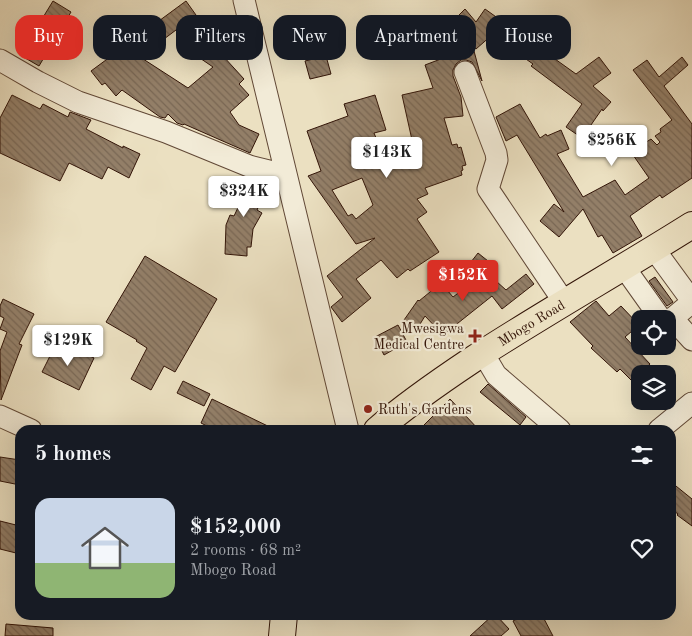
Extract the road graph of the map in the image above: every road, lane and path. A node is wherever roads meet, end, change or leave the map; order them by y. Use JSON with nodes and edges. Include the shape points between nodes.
{"nodes":[{"id":1,"x":244,"y":0,"type":"edge"},
{"id":2,"x":0,"y":60,"type":"edge"},
{"id":3,"x":465,"y":72,"type":"dead end"},
{"id":4,"x":285,"y":175,"type":"junction"},
{"id":5,"x":692,"y":225,"type":"edge"},
{"id":6,"x":654,"y":249,"type":"junction"},
{"id":7,"x":624,"y":267,"type":"junction"},
{"id":8,"x":692,"y":301,"type":"edge"},
{"id":9,"x":564,"y":302,"type":"junction"},
{"id":10,"x":659,"y":310,"type":"edge"},
{"id":11,"x":676,"y":313,"type":"edge"},
{"id":12,"x":676,"y":327,"type":"edge"},
{"id":13,"x":692,"y":340,"type":"edge"},
{"id":14,"x":483,"y":353,"type":"junction"},
{"id":15,"x":692,"y":403,"type":"edge"},
{"id":16,"x":0,"y":416,"type":"edge"},
{"id":17,"x":20,"y":425,"type":"edge"},
{"id":18,"x":347,"y":425,"type":"edge"},
{"id":19,"x":383,"y":425,"type":"edge"},
{"id":20,"x":554,"y":425,"type":"edge"},
{"id":21,"x":665,"y":425,"type":"edge"},
{"id":22,"x":284,"y":620,"type":"edge"},
{"id":23,"x":282,"y":636,"type":"edge"}],
"edges":[{"from":1,"to":4,"type":"street"},
{"from":2,"to":4,"type":"street","via":[[78,102],[166,132],[249,166]]},
{"from":3,"to":9,"type":"street","via":[[496,153],[488,189]]},
{"from":4,"to":18,"type":"street"},
{"from":5,"to":6,"type":"main road","name":"Mbogo Road"},
{"from":6,"to":7,"type":"main road","name":"Mbogo Road"},
{"from":6,"to":8,"type":"street"},
{"from":7,"to":9,"type":"main road","name":"Mbogo Road"},
{"from":7,"to":10,"type":"street"},
{"from":8,"to":11,"type":"street"},
{"from":9,"to":14,"type":"main road","name":"Mbogo Road"},
{"from":12,"to":13,"type":"street"},
{"from":14,"to":19,"type":"main road","name":"Mbogo Road"},
{"from":14,"to":20,"type":"street","via":[[496,375]]},
{"from":15,"to":21,"type":"street"},
{"from":16,"to":17,"type":"street"},
{"from":22,"to":23,"type":"main road"}]}
